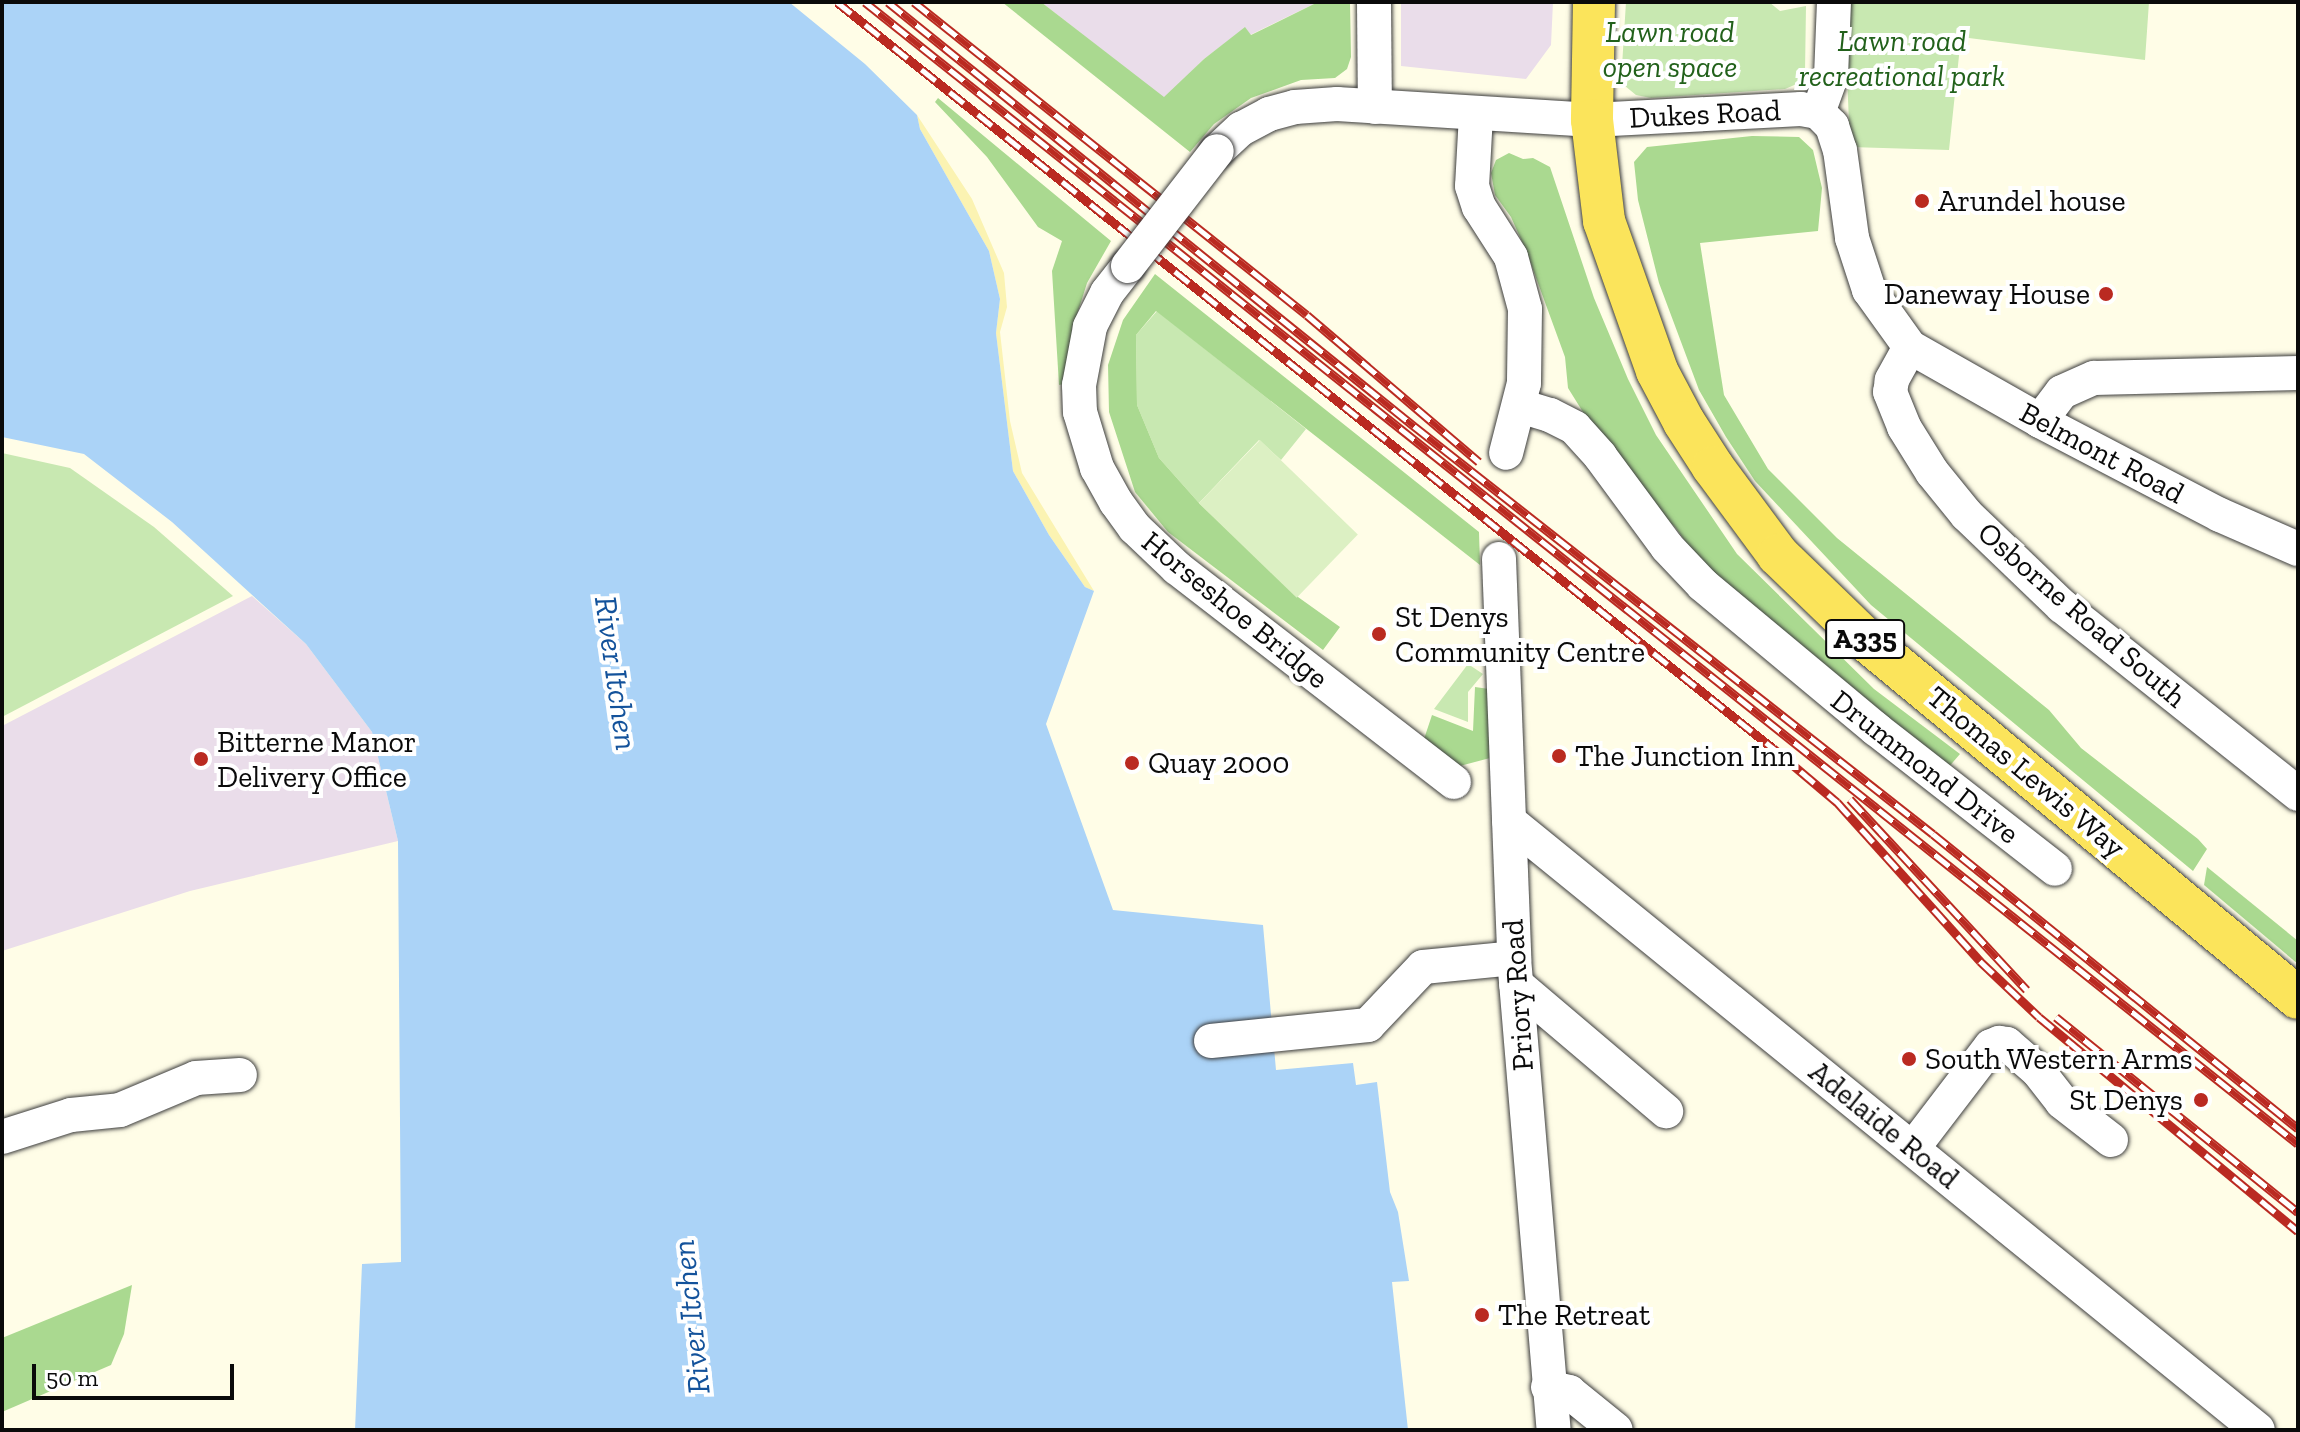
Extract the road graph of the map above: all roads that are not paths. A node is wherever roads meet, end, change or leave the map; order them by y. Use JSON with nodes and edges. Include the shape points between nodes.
{"nodes":[{"id":1,"x":1374,"y":2,"type":"edge"},
{"id":2,"x":1594,"y":2,"type":"edge"},
{"id":3,"x":1834,"y":2,"type":"edge"},
{"id":4,"x":1375,"y":107,"type":"junction"},
{"id":5,"x":1818,"y":112,"type":"junction"},
{"id":6,"x":1476,"y":115,"type":"junction"},
{"id":7,"x":1592,"y":120,"type":"junction"},
{"id":8,"x":1910,"y":347,"type":"junction"},
{"id":9,"x":2298,"y":373,"type":"edge"},
{"id":10,"x":1520,"y":406,"type":"junction"},
{"id":11,"x":2040,"y":421,"type":"junction"},
{"id":12,"x":1506,"y":453,"type":"dead end"},
{"id":13,"x":2298,"y":549,"type":"edge"},
{"id":14,"x":1499,"y":559,"type":"dead end"},
{"id":15,"x":1454,"y":782,"type":"dead end"},
{"id":16,"x":2298,"y":794,"type":"edge"},
{"id":17,"x":1509,"y":821,"type":"junction"},
{"id":18,"x":2055,"y":869,"type":"dead end"},
{"id":19,"x":1515,"y":971,"type":"junction"},
{"id":20,"x":2298,"y":998,"type":"edge"},
{"id":21,"x":1211,"y":1041,"type":"dead end"},
{"id":22,"x":240,"y":1075,"type":"dead end"},
{"id":23,"x":1666,"y":1111,"type":"dead end"},
{"id":24,"x":2,"y":1137,"type":"edge"},
{"id":25,"x":2111,"y":1140,"type":"dead end"},
{"id":26,"x":1913,"y":1148,"type":"junction"},
{"id":27,"x":1548,"y":1387,"type":"junction"},
{"id":28,"x":1554,"y":1430,"type":"edge"},
{"id":29,"x":1616,"y":1430,"type":"edge"},
{"id":30,"x":2258,"y":1430,"type":"edge"}],
"edges":[{"from":1,"to":4,"type":"street"},
{"from":2,"to":7,"type":"main road","name":"Thomas Lewis Way","number":"A335"},
{"from":3,"to":5,"type":"street","via":[[1831,77]]},
{"from":4,"to":6,"type":"street","name":"Horseshoe Bridge"},
{"from":4,"to":15,"type":"street","name":"Horseshoe Bridge","bridge":true,"via":[[1295,107],[1269,114],[1241,129],[1217,151],[1107,293],[1090,327],[1079,385],[1080,412],[1097,468],[1135,528],[1177,568]]},
{"from":5,"to":7,"type":"street","name":"Dukes Road"},
{"from":5,"to":8,"type":"street","via":[[1832,126],[1840,150],[1852,238],[1869,290]]},
{"from":6,"to":7,"type":"street","name":"Horseshoe Bridge"},
{"from":6,"to":10,"type":"street","via":[[1472,186],[1511,257],[1525,309]]},
{"from":7,"to":20,"type":"main road","name":"Thomas Lewis Way","number":"A335","via":[[1604,221],[1657,371],[1684,422],[1778,555],[1868,642]]},
{"from":8,"to":11,"type":"street","name":"Belmont Road"},
{"from":8,"to":16,"type":"street","name":"Osborne Road South","via":[[1892,380],[1893,405],[1932,472],[1967,515],[2062,606]]},
{"from":9,"to":11,"type":"street","via":[[2094,378],[2062,392]]},
{"from":10,"to":12,"type":"street"},
{"from":10,"to":18,"type":"street","name":"Drummond Drive","via":[[1575,428],[1703,585]]},
{"from":11,"to":13,"type":"street","name":"Belmont Road","via":[[2220,515]]},
{"from":14,"to":17,"type":"street","name":"Priory Road"},
{"from":17,"to":19,"type":"street","name":"Priory Road"},
{"from":17,"to":26,"type":"street","name":"Adelaide Road"},
{"from":19,"to":21,"type":"street","via":[[1423,967],[1368,1025]]},
{"from":19,"to":23,"type":"street"},
{"from":19,"to":27,"type":"street","name":"Priory Road"},
{"from":22,"to":24,"type":"street","via":[[196,1078],[120,1110],[71,1115]]},
{"from":25,"to":26,"type":"street","via":[[2062,1102],[2007,1044],[1999,1043],[1991,1046]]},
{"from":26,"to":30,"type":"street","name":"Adelaide Road"},
{"from":27,"to":28,"type":"street","name":"Priory Road"},
{"from":27,"to":29,"type":"street","via":[[1569,1392]]}]}
